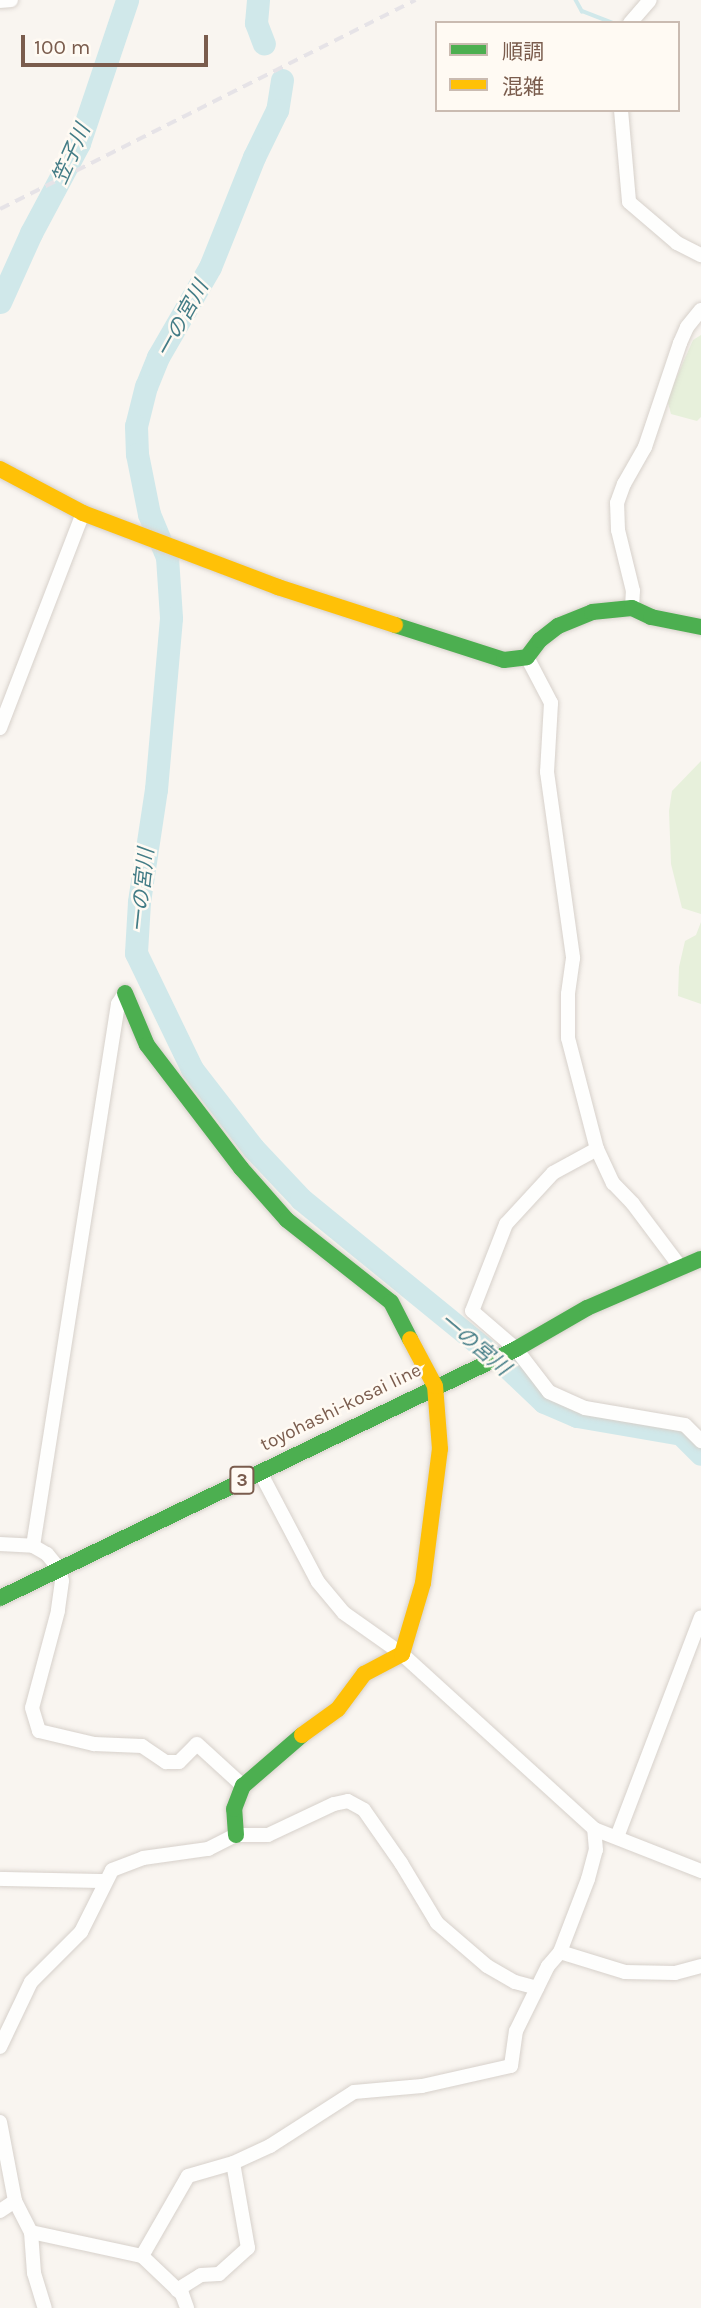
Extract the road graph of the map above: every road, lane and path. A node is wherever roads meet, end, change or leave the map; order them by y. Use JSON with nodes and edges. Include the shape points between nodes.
{"nodes":[{"id":1,"x":11,"y":0,"type":"edge"},
{"id":2,"x":650,"y":0,"type":"edge"},
{"id":3,"x":0,"y":2,"type":"edge"},
{"id":4,"x":632,"y":21,"type":"edge"},
{"id":5,"x":621,"y":112,"type":"edge"},
{"id":6,"x":701,"y":255,"type":"edge"},
{"id":7,"x":701,"y":310,"type":"edge"},
{"id":8,"x":0,"y":470,"type":"edge"},
{"id":9,"x":83,"y":513,"type":"junction"},
{"id":10,"x":632,"y":608,"type":"junction"},
{"id":11,"x":701,"y":627,"type":"edge"},
{"id":12,"x":527,"y":657,"type":"junction"},
{"id":13,"x":0,"y":728,"type":"edge"},
{"id":14,"x":125,"y":993,"type":"joint"},
{"id":15,"x":597,"y":1149,"type":"junction"},
{"id":16,"x":701,"y":1259,"type":"edge"},
{"id":17,"x":681,"y":1268,"type":"junction"},
{"id":18,"x":515,"y":1349,"type":"junction"},
{"id":19,"x":435,"y":1385,"type":"junction"},
{"id":20,"x":701,"y":1441,"type":"edge"},
{"id":21,"x":260,"y":1472,"type":"junction"},
{"id":22,"x":0,"y":1544,"type":"edge"},
{"id":23,"x":33,"y":1546,"type":"junction"},
{"id":24,"x":59,"y":1569,"type":"junction"},
{"id":25,"x":0,"y":1598,"type":"edge"},
{"id":26,"x":701,"y":1617,"type":"edge"},
{"id":27,"x":402,"y":1654,"type":"junction"},
{"id":28,"x":243,"y":1786,"type":"junction"},
{"id":29,"x":594,"y":1829,"type":"junction"},
{"id":30,"x":236,"y":1835,"type":"junction"},
{"id":31,"x":617,"y":1837,"type":"junction"},
{"id":32,"x":701,"y":1871,"type":"edge"},
{"id":33,"x":0,"y":1879,"type":"edge"},
{"id":34,"x":105,"y":1881,"type":"junction"},
{"id":35,"x":560,"y":1952,"type":"junction"},
{"id":36,"x":701,"y":1966,"type":"edge"},
{"id":37,"x":537,"y":1988,"type":"junction"},
{"id":38,"x":2,"y":2038,"type":"edge"},
{"id":39,"x":0,"y":2122,"type":"edge"},
{"id":40,"x":233,"y":2163,"type":"junction"},
{"id":41,"x":15,"y":2201,"type":"junction"},
{"id":42,"x":0,"y":2211,"type":"edge"},
{"id":43,"x":31,"y":2232,"type":"junction"},
{"id":44,"x":142,"y":2256,"type":"junction"},
{"id":45,"x":177,"y":2290,"type":"junction"},
{"id":46,"x":45,"y":2308,"type":"edge"},
{"id":47,"x":187,"y":2308,"type":"edge"}],
"edges":[{"from":1,"to":3,"type":"street"},
{"from":2,"to":4,"type":"street"},
{"from":5,"to":6,"type":"street","via":[[629,202],[677,243]]},
{"from":7,"to":10,"type":"street","via":[[684,335],[645,447],[617,503]]},
{"from":8,"to":9,"type":"street"},
{"from":9,"to":12,"type":"street","via":[[278,587],[504,660]]},
{"from":9,"to":13,"type":"street"},
{"from":10,"to":11,"type":"street","via":[[651,617]]},
{"from":10,"to":12,"type":"street","via":[[592,612],[558,626]]},
{"from":12,"to":15,"type":"street","via":[[551,703],[547,772],[573,958],[568,1038]]},
{"from":14,"to":19,"type":"street","via":[[147,1045],[241,1168],[287,1220],[391,1302]]},
{"from":14,"to":23,"type":"street","via":[[118,1004]]},
{"from":15,"to":17,"type":"street","via":[[612,1183]]},
{"from":15,"to":18,"type":"street","via":[[553,1173],[506,1224],[472,1311]]},
{"from":16,"to":17,"type":"street","name":"toyohashi-kosai line","number":"3"},
{"from":17,"to":18,"type":"street","name":"toyohashi-kosai line","number":"3","via":[[587,1308]]},
{"from":18,"to":19,"type":"street","name":"toyohashi-kosai line","number":"3"},
{"from":18,"to":20,"type":"street","via":[[542,1386],[569,1402],[685,1425]]},
{"from":19,"to":21,"type":"street","name":"toyohashi-kosai line","number":"3"},
{"from":19,"to":27,"type":"street","via":[[439,1462],[423,1583]]},
{"from":21,"to":24,"type":"street","name":"toyohashi-kosai line","number":"3"},
{"from":21,"to":27,"type":"street","via":[[318,1582],[344,1613]]},
{"from":22,"to":23,"type":"street"},
{"from":23,"to":24,"type":"street"},
{"from":24,"to":25,"type":"street","name":"toyohashi-kosai line","number":"3"},
{"from":24,"to":28,"type":"street","via":[[58,1611],[32,1707],[39,1731],[94,1744],[142,1746],[166,1762],[179,1762],[197,1744]]},
{"from":26,"to":31,"type":"street"},
{"from":27,"to":28,"type":"street","via":[[364,1674],[338,1709],[304,1732]]},
{"from":27,"to":29,"type":"street"},
{"from":28,"to":30,"type":"street","via":[[234,1809]]},
{"from":29,"to":31,"type":"street"},
{"from":29,"to":35,"type":"street","via":[[594,1858]]},
{"from":30,"to":34,"type":"street","via":[[208,1849],[121,1865]]},
{"from":30,"to":37,"type":"street","via":[[268,1835],[348,1801],[364,1811],[438,1923],[487,1966]]},
{"from":31,"to":32,"type":"street"},
{"from":33,"to":34,"type":"street"},
{"from":34,"to":38,"type":"street","via":[[81,1932],[31,1982]]},
{"from":35,"to":36,"type":"street","via":[[625,1972],[675,1973]]},
{"from":35,"to":37,"type":"street"},
{"from":37,"to":40,"type":"street","via":[[516,2031],[511,2066],[422,2086],[354,2092],[270,2146]]},
{"from":39,"to":41,"type":"street"},
{"from":40,"to":44,"type":"street","via":[[188,2176]]},
{"from":40,"to":45,"type":"street","via":[[248,2248],[219,2274],[201,2275]]},
{"from":41,"to":42,"type":"street"},
{"from":41,"to":43,"type":"street"},
{"from":43,"to":44,"type":"street"},
{"from":43,"to":46,"type":"street","via":[[34,2273]]},
{"from":44,"to":45,"type":"street"},
{"from":45,"to":47,"type":"street"}]}
